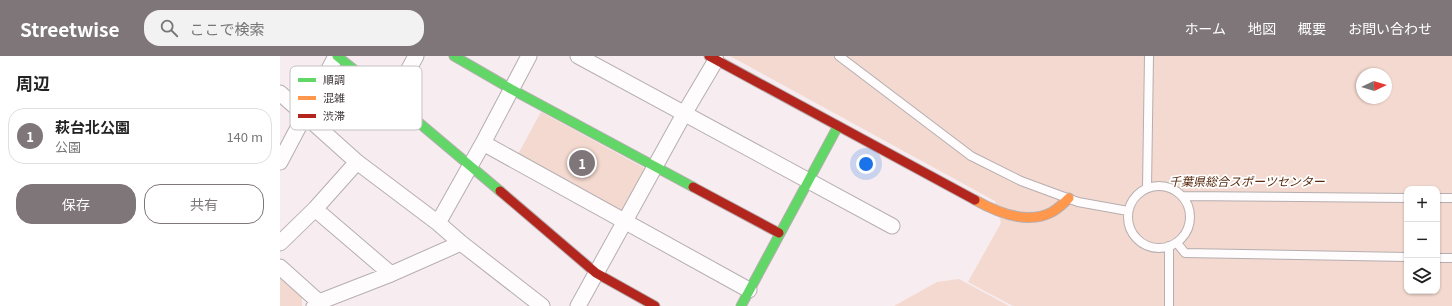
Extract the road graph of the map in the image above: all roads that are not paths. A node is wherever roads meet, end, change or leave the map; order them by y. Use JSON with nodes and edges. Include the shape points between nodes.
{"nodes":[{"id":1,"x":337,"y":56,"type":"edge"},
{"id":2,"x":416,"y":56,"type":"edge"},
{"id":3,"x":454,"y":56,"type":"edge"},
{"id":4,"x":529,"y":56,"type":"edge"},
{"id":5,"x":578,"y":56,"type":"edge"},
{"id":6,"x":839,"y":56,"type":"edge"},
{"id":7,"x":1149,"y":56,"type":"edge"},
{"id":8,"x":712,"y":58,"type":"edge"},
{"id":9,"x":331,"y":66,"type":"edge"},
{"id":10,"x":350,"y":66,"type":"edge"},
{"id":11,"x":411,"y":66,"type":"edge"},
{"id":12,"x":511,"y":89,"type":"junction"},
{"id":13,"x":280,"y":93,"type":"edge"},
{"id":14,"x":290,"y":101,"type":"edge"},
{"id":15,"x":684,"y":114,"type":"junction"},
{"id":16,"x":422,"y":125,"type":"edge"},
{"id":17,"x":838,"y":126,"type":"junction"},
{"id":18,"x":297,"y":130,"type":"edge"},
{"id":19,"x":322,"y":130,"type":"edge"},
{"id":20,"x":483,"y":143,"type":"junction"},
{"id":21,"x":280,"y":162,"type":"edge"},
{"id":22,"x":357,"y":162,"type":"junction"},
{"id":23,"x":470,"y":166,"type":"junction"},
{"id":24,"x":655,"y":167,"type":"junction"},
{"id":25,"x":808,"y":182,"type":"junction"},
{"id":26,"x":1147,"y":188,"type":"junction"},
{"id":27,"x":1182,"y":196,"type":"junction"},
{"id":28,"x":1069,"y":198,"type":"junction"},
{"id":29,"x":1404,"y":198,"type":"edge"},
{"id":30,"x":1440,"y":198,"type":"edge"},
{"id":31,"x":1452,"y":198,"type":"edge"},
{"id":32,"x":314,"y":209,"type":"junction"},
{"id":33,"x":1128,"y":211,"type":"junction"},
{"id":34,"x":626,"y":220,"type":"junction"},
{"id":35,"x":438,"y":223,"type":"junction"},
{"id":36,"x":892,"y":226,"type":"dead end"},
{"id":37,"x":779,"y":234,"type":"junction"},
{"id":38,"x":280,"y":243,"type":"edge"},
{"id":39,"x":461,"y":243,"type":"junction"},
{"id":40,"x":1173,"y":245,"type":"junction"},
{"id":41,"x":1404,"y":257,"type":"edge"},
{"id":42,"x":1440,"y":258,"type":"edge"},
{"id":43,"x":1452,"y":258,"type":"edge"},
{"id":44,"x":280,"y":267,"type":"edge"},
{"id":45,"x":596,"y":273,"type":"junction"},
{"id":46,"x":391,"y":274,"type":"junction"},
{"id":47,"x":750,"y":290,"type":"junction"},
{"id":48,"x":317,"y":304,"type":"edge"},
{"id":49,"x":542,"y":306,"type":"edge"},
{"id":50,"x":578,"y":306,"type":"edge"},
{"id":51,"x":655,"y":306,"type":"edge"},
{"id":52,"x":741,"y":306,"type":"edge"},
{"id":53,"x":1169,"y":306,"type":"edge"}],
"edges":[{"from":1,"to":9,"type":"street"},
{"from":1,"to":10,"type":"street"},
{"from":2,"to":11,"type":"street"},
{"from":3,"to":12,"type":"street"},
{"from":4,"to":12,"type":"street"},
{"from":5,"to":15,"type":"street"},
{"from":6,"to":28,"type":"lane","via":[[971,156],[1021,181]]},
{"from":7,"to":26,"type":"lane"},
{"from":8,"to":15,"type":"street"},
{"from":8,"to":17,"type":"street"},
{"from":12,"to":20,"type":"street"},
{"from":12,"to":24,"type":"street"},
{"from":13,"to":14,"type":"street"},
{"from":15,"to":24,"type":"street"},
{"from":15,"to":25,"type":"street"},
{"from":16,"to":23,"type":"street"},
{"from":17,"to":25,"type":"street"},
{"from":17,"to":28,"type":"street","via":[[993,210],[1020,217],[1040,217]]},
{"from":18,"to":21,"type":"street"},
{"from":19,"to":22,"type":"street"},
{"from":20,"to":23,"type":"street"},
{"from":20,"to":34,"type":"street"},
{"from":22,"to":32,"type":"street"},
{"from":22,"to":35,"type":"street"},
{"from":23,"to":35,"type":"street"},
{"from":23,"to":45,"type":"street"},
{"from":24,"to":34,"type":"street"},
{"from":24,"to":37,"type":"street"},
{"from":25,"to":36,"type":"street"},
{"from":25,"to":37,"type":"street"},
{"from":26,"to":27,"type":"lane","via":[[1164,186]]},
{"from":26,"to":33,"type":"lane","via":[[1137,194]]},
{"from":27,"to":29,"type":"lane"},
{"from":27,"to":40,"type":"lane","via":[[1189,208],[1190,219],[1187,231]]},
{"from":28,"to":33,"type":"lane"},
{"from":30,"to":31,"type":"lane"},
{"from":32,"to":38,"type":"street"},
{"from":32,"to":46,"type":"street"},
{"from":33,"to":40,"type":"lane","via":[[1129,227],[1134,237],[1146,246],[1154,248]]},
{"from":34,"to":45,"type":"street"},
{"from":34,"to":47,"type":"street"},
{"from":35,"to":39,"type":"street"},
{"from":37,"to":47,"type":"street"},
{"from":39,"to":46,"type":"street"},
{"from":39,"to":49,"type":"street"},
{"from":40,"to":41,"type":"lane","via":[[1185,253]]},
{"from":40,"to":53,"type":"lane"},
{"from":42,"to":43,"type":"lane"},
{"from":44,"to":48,"type":"street"},
{"from":45,"to":50,"type":"street"},
{"from":45,"to":51,"type":"street"},
{"from":46,"to":48,"type":"street"},
{"from":47,"to":52,"type":"street"}]}
